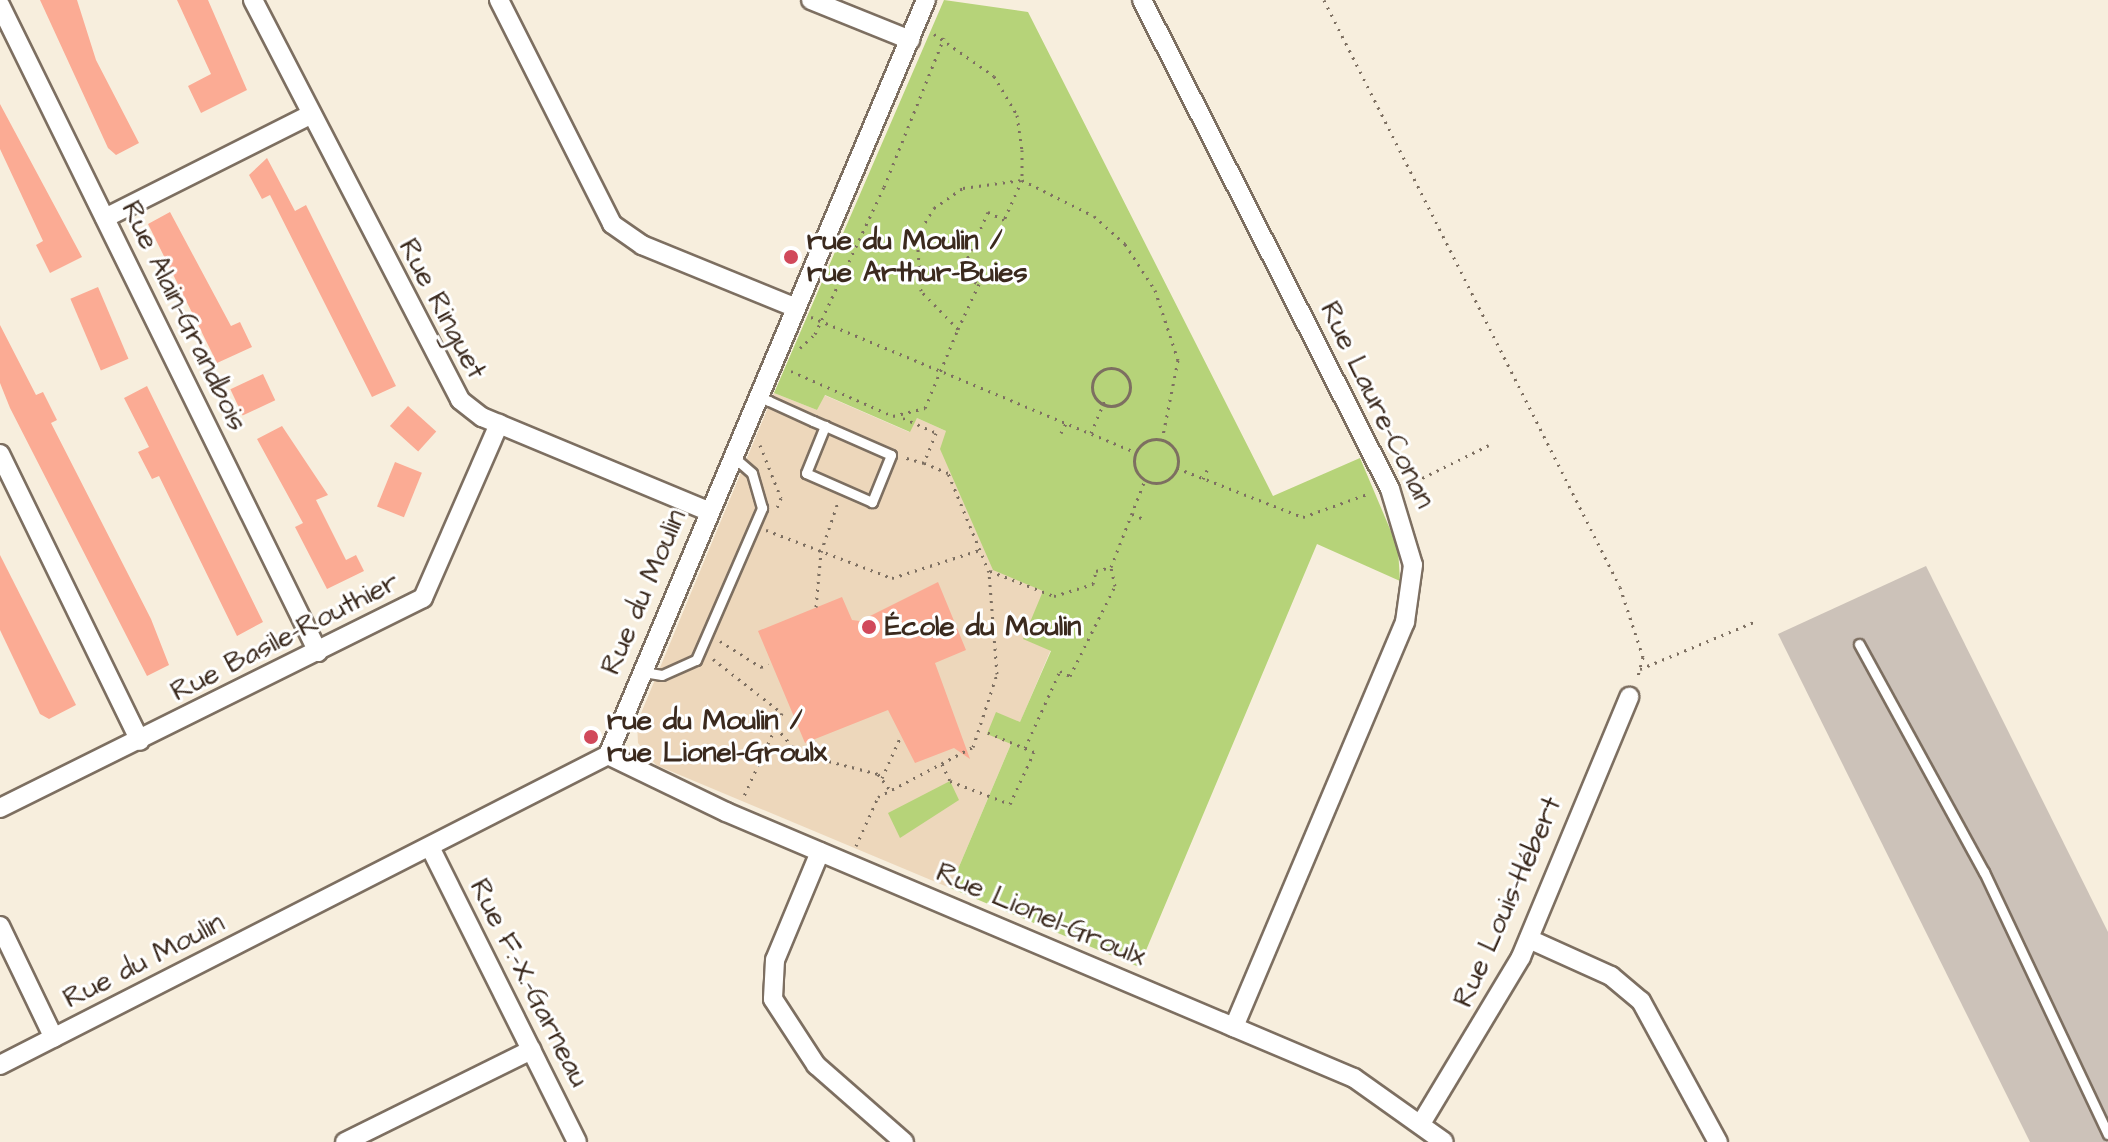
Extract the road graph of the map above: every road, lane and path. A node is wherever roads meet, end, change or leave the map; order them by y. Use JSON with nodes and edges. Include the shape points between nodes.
{"nodes":[{"id":1,"x":253,"y":0,"type":"edge"},
{"id":2,"x":499,"y":0,"type":"edge"},
{"id":3,"x":811,"y":0,"type":"edge"},
{"id":4,"x":926,"y":0,"type":"edge"},
{"id":5,"x":1142,"y":0,"type":"edge"},
{"id":6,"x":1324,"y":0,"type":"edge"},
{"id":7,"x":0,"y":5,"type":"edge"},
{"id":8,"x":928,"y":31,"type":"dead end"},
{"id":9,"x":944,"y":38,"type":"junction"},
{"id":10,"x":910,"y":40,"type":"junction"},
{"id":11,"x":310,"y":115,"type":"junction"},
{"id":12,"x":1022,"y":180,"type":"junction"},
{"id":13,"x":105,"y":218,"type":"junction"},
{"id":14,"x":800,"y":311,"type":"junction"},
{"id":15,"x":821,"y":321,"type":"junction"},
{"id":16,"x":958,"y":329,"type":"junction"},
{"id":17,"x":791,"y":347,"type":"dead end"},
{"id":18,"x":782,"y":367,"type":"dead end"},
{"id":19,"x":944,"y":373,"type":"junction"},
{"id":20,"x":756,"y":396,"type":"junction"},
{"id":21,"x":1104,"y":401,"type":"junction"},
{"id":22,"x":903,"y":418,"type":"junction"},
{"id":23,"x":1066,"y":423,"type":"junction"},
{"id":24,"x":499,"y":424,"type":"junction"},
{"id":25,"x":825,"y":426,"type":"junction"},
{"id":26,"x":1061,"y":433,"type":"dead end"},
{"id":27,"x":1091,"y":433,"type":"junction"},
{"id":28,"x":1162,"y":440,"type":"junction"},
{"id":29,"x":1489,"y":445,"type":"dead end"},
{"id":30,"x":1136,"y":452,"type":"junction"},
{"id":31,"x":0,"y":454,"type":"edge"},
{"id":32,"x":731,"y":455,"type":"junction"},
{"id":33,"x":914,"y":459,"type":"dead end"},
{"id":34,"x":924,"y":463,"type":"junction"},
{"id":35,"x":1177,"y":468,"type":"junction"},
{"id":36,"x":1207,"y":470,"type":"dead end"},
{"id":37,"x":1203,"y":479,"type":"junction"},
{"id":38,"x":1145,"y":480,"type":"junction"},
{"id":39,"x":1401,"y":488,"type":"dead end"},
{"id":40,"x":1376,"y":491,"type":"dead end"},
{"id":41,"x":708,"y":511,"type":"junction"},
{"id":42,"x":1132,"y":514,"type":"junction"},
{"id":43,"x":833,"y":515,"type":"dead end"},
{"id":44,"x":1146,"y":520,"type":"dead end"},
{"id":45,"x":767,"y":530,"type":"dead end"},
{"id":46,"x":980,"y":550,"type":"junction"},
{"id":47,"x":821,"y":552,"type":"junction"},
{"id":48,"x":1111,"y":567,"type":"junction"},
{"id":49,"x":989,"y":572,"type":"junction"},
{"id":50,"x":816,"y":607,"type":"dead end"},
{"id":51,"x":1754,"y":622,"type":"dead end"},
{"id":52,"x":720,"y":642,"type":"dead end"},
{"id":53,"x":1859,"y":644,"type":"dead end"},
{"id":54,"x":318,"y":652,"type":"junction"},
{"id":55,"x":713,"y":659,"type":"dead end"},
{"id":56,"x":768,"y":664,"type":"dead end"},
{"id":57,"x":1639,"y":670,"type":"junction"},
{"id":58,"x":641,"y":671,"type":"junction"},
{"id":59,"x":1629,"y":697,"type":"joint"},
{"id":60,"x":787,"y":712,"type":"dead end"},
{"id":61,"x":782,"y":713,"type":"junction"},
{"id":62,"x":776,"y":727,"type":"junction"},
{"id":63,"x":984,"y":731,"type":"junction"},
{"id":64,"x":900,"y":738,"type":"dead end"},
{"id":65,"x":140,"y":741,"type":"junction"},
{"id":66,"x":1025,"y":748,"type":"junction"},
{"id":67,"x":608,"y":755,"type":"junction"},
{"id":68,"x":942,"y":764,"type":"junction"},
{"id":69,"x":881,"y":779,"type":"junction"},
{"id":70,"x":890,"y":790,"type":"junction"},
{"id":71,"x":741,"y":803,"type":"dead end"},
{"id":72,"x":0,"y":808,"type":"edge"},
{"id":73,"x":431,"y":849,"type":"junction"},
{"id":74,"x":854,"y":850,"type":"dead end"},
{"id":75,"x":820,"y":852,"type":"junction"},
{"id":76,"x":0,"y":926,"type":"edge"},
{"id":77,"x":1529,"y":939,"type":"junction"},
{"id":78,"x":1234,"y":1027,"type":"junction"},
{"id":79,"x":54,"y":1038,"type":"junction"},
{"id":80,"x":531,"y":1050,"type":"junction"},
{"id":81,"x":0,"y":1065,"type":"edge"},
{"id":82,"x":1422,"y":1122,"type":"junction"},
{"id":83,"x":874,"y":1134,"type":"edge"},
{"id":84,"x":2108,"y":1134,"type":"edge"},
{"id":85,"x":345,"y":1142,"type":"edge"},
{"id":86,"x":577,"y":1142,"type":"edge"},
{"id":87,"x":904,"y":1142,"type":"edge"},
{"id":88,"x":1444,"y":1142,"type":"edge"},
{"id":89,"x":1718,"y":1142,"type":"edge"}],
"edges":[{"from":1,"to":11,"type":"street","name":"Rue Ringuet"},
{"from":2,"to":14,"type":"street","via":[[612,224],[642,245]]},
{"from":3,"to":10,"type":"street"},
{"from":4,"to":10,"type":"street","name":"Rue du Moulin"},
{"from":5,"to":78,"type":"street","name":"Rue Laure-Conan","via":[[1390,489],[1413,565],[1405,622]]},
{"from":6,"to":57,"type":"path","via":[[1620,587],[1643,657]]},
{"from":7,"to":13,"type":"street","name":"Rue Alain-Grandbois"},
{"from":8,"to":9,"type":"path"},
{"from":9,"to":12,"type":"path","via":[[986,66],[1011,103]]},
{"from":9,"to":15,"type":"path"},
{"from":10,"to":14,"type":"street","name":"Rue du Moulin"},
{"from":11,"to":13,"type":"street"},
{"from":11,"to":24,"type":"street","name":"Rue Ringuet","via":[[442,378],[468,408]]},
{"from":12,"to":16,"type":"path","via":[[1004,220],[988,212],[960,275],[979,284]]},
{"from":12,"to":16,"type":"path","via":[[963,188],[934,208],[917,236],[921,291]]},
{"from":12,"to":28,"type":"path","via":[[1094,216],[1125,244],[1155,290],[1178,360]]},
{"from":13,"to":54,"type":"street","name":"Rue Alain-Grandbois"},
{"from":14,"to":15,"type":"path"},
{"from":14,"to":20,"type":"street","name":"Rue du Moulin"},
{"from":15,"to":17,"type":"path","via":[[802,348]]},
{"from":15,"to":19,"type":"path"},
{"from":16,"to":19,"type":"path"},
{"from":18,"to":22,"type":"path"},
{"from":19,"to":22,"type":"path","via":[[925,408]]},
{"from":19,"to":23,"type":"path"},
{"from":20,"to":25,"type":"lane"},
{"from":20,"to":32,"type":"street","name":"Rue du Moulin"},
{"from":21,"to":21,"type":"path","via":[[1091,394],[1100,369],[1129,377],[1123,405]]},
{"from":21,"to":27,"type":"path"},
{"from":22,"to":34,"type":"path","via":[[936,433]]},
{"from":23,"to":26,"type":"path"},
{"from":23,"to":27,"type":"path"},
{"from":24,"to":41,"type":"street","name":"Rue Ringuet"},
{"from":24,"to":54,"type":"street","name":"Rue Basile-Routhier","via":[[431,590]]},
{"from":25,"to":25,"type":"lane","via":[[891,455],[872,502],[806,473]]},
{"from":27,"to":30,"type":"path"},
{"from":28,"to":30,"type":"path"},
{"from":28,"to":35,"type":"path","via":[[1175,450]]},
{"from":29,"to":39,"type":"path"},
{"from":30,"to":38,"type":"path","via":[[1135,467]]},
{"from":31,"to":65,"type":"street"},
{"from":32,"to":41,"type":"street","name":"Rue du Moulin"},
{"from":32,"to":58,"type":"lane","via":[[752,473],[762,508],[696,660],[662,675]]},
{"from":33,"to":34,"type":"path"},
{"from":34,"to":46,"type":"path","via":[[948,473]]},
{"from":35,"to":37,"type":"path"},
{"from":35,"to":38,"type":"path","via":[[1165,481]]},
{"from":36,"to":37,"type":"path"},
{"from":37,"to":40,"type":"path","via":[[1303,517],[1332,513]]},
{"from":38,"to":42,"type":"path"},
{"from":41,"to":58,"type":"street","name":"Rue du Moulin"},
{"from":42,"to":44,"type":"path"},
{"from":42,"to":48,"type":"path"},
{"from":43,"to":47,"type":"path"},
{"from":45,"to":47,"type":"path"},
{"from":46,"to":47,"type":"path","via":[[901,578]]},
{"from":46,"to":49,"type":"path"},
{"from":47,"to":50,"type":"path"},
{"from":48,"to":49,"type":"path","via":[[1096,571],[1093,584],[1054,596]]},
{"from":48,"to":66,"type":"path","via":[[1115,586],[1070,676],[1060,671]]},
{"from":49,"to":63,"type":"path","via":[[997,674]]},
{"from":51,"to":57,"type":"path"},
{"from":52,"to":56,"type":"path"},
{"from":53,"to":84,"type":"lane","via":[[1984,872]]},
{"from":54,"to":65,"type":"street","name":"Rue Basile-Routhier"},
{"from":55,"to":61,"type":"path"},
{"from":57,"to":59,"type":"path"},
{"from":58,"to":67,"type":"street","name":"Rue du Moulin"},
{"from":59,"to":77,"type":"street","name":"Rue Louis-Hébert"},
{"from":60,"to":61,"type":"path"},
{"from":61,"to":62,"type":"path"},
{"from":62,"to":69,"type":"path","via":[[798,753]]},
{"from":62,"to":71,"type":"path"},
{"from":63,"to":66,"type":"path"},
{"from":63,"to":68,"type":"path","via":[[973,747]]},
{"from":64,"to":69,"type":"path"},
{"from":65,"to":72,"type":"street","name":"Rue Basile-Routhier"},
{"from":66,"to":68,"type":"path","via":[[1034,752],[1010,804],[950,781]]},
{"from":67,"to":73,"type":"street","name":"Rue du Moulin"},
{"from":67,"to":75,"type":"street","name":"Rue Lionel-Groulx"},
{"from":68,"to":70,"type":"path"},
{"from":69,"to":70,"type":"path"},
{"from":70,"to":74,"type":"path","via":[[875,801]]},
{"from":73,"to":79,"type":"street","name":"Rue du Moulin"},
{"from":73,"to":80,"type":"street","name":"Rue F.-X.-Garneau"},
{"from":75,"to":78,"type":"street","name":"Rue Lionel-Groulx"},
{"from":75,"to":83,"type":"street","via":[[775,960],[773,999],[810,1058]]},
{"from":76,"to":79,"type":"street"},
{"from":77,"to":82,"type":"street","name":"Rue Louis-Hébert","via":[[1453,1080]]},
{"from":77,"to":89,"type":"street","via":[[1611,976],[1641,1001]]},
{"from":78,"to":82,"type":"street","name":"Rue Lionel-Groulx","via":[[1354,1078]]},
{"from":79,"to":81,"type":"street","name":"Rue du Moulin"},
{"from":80,"to":85,"type":"street"},
{"from":80,"to":86,"type":"street","name":"Rue F.-X.-Garneau"},
{"from":82,"to":88,"type":"street","name":"Rue Lionel-Groulx"},
{"from":83,"to":87,"type":"street"}]}
